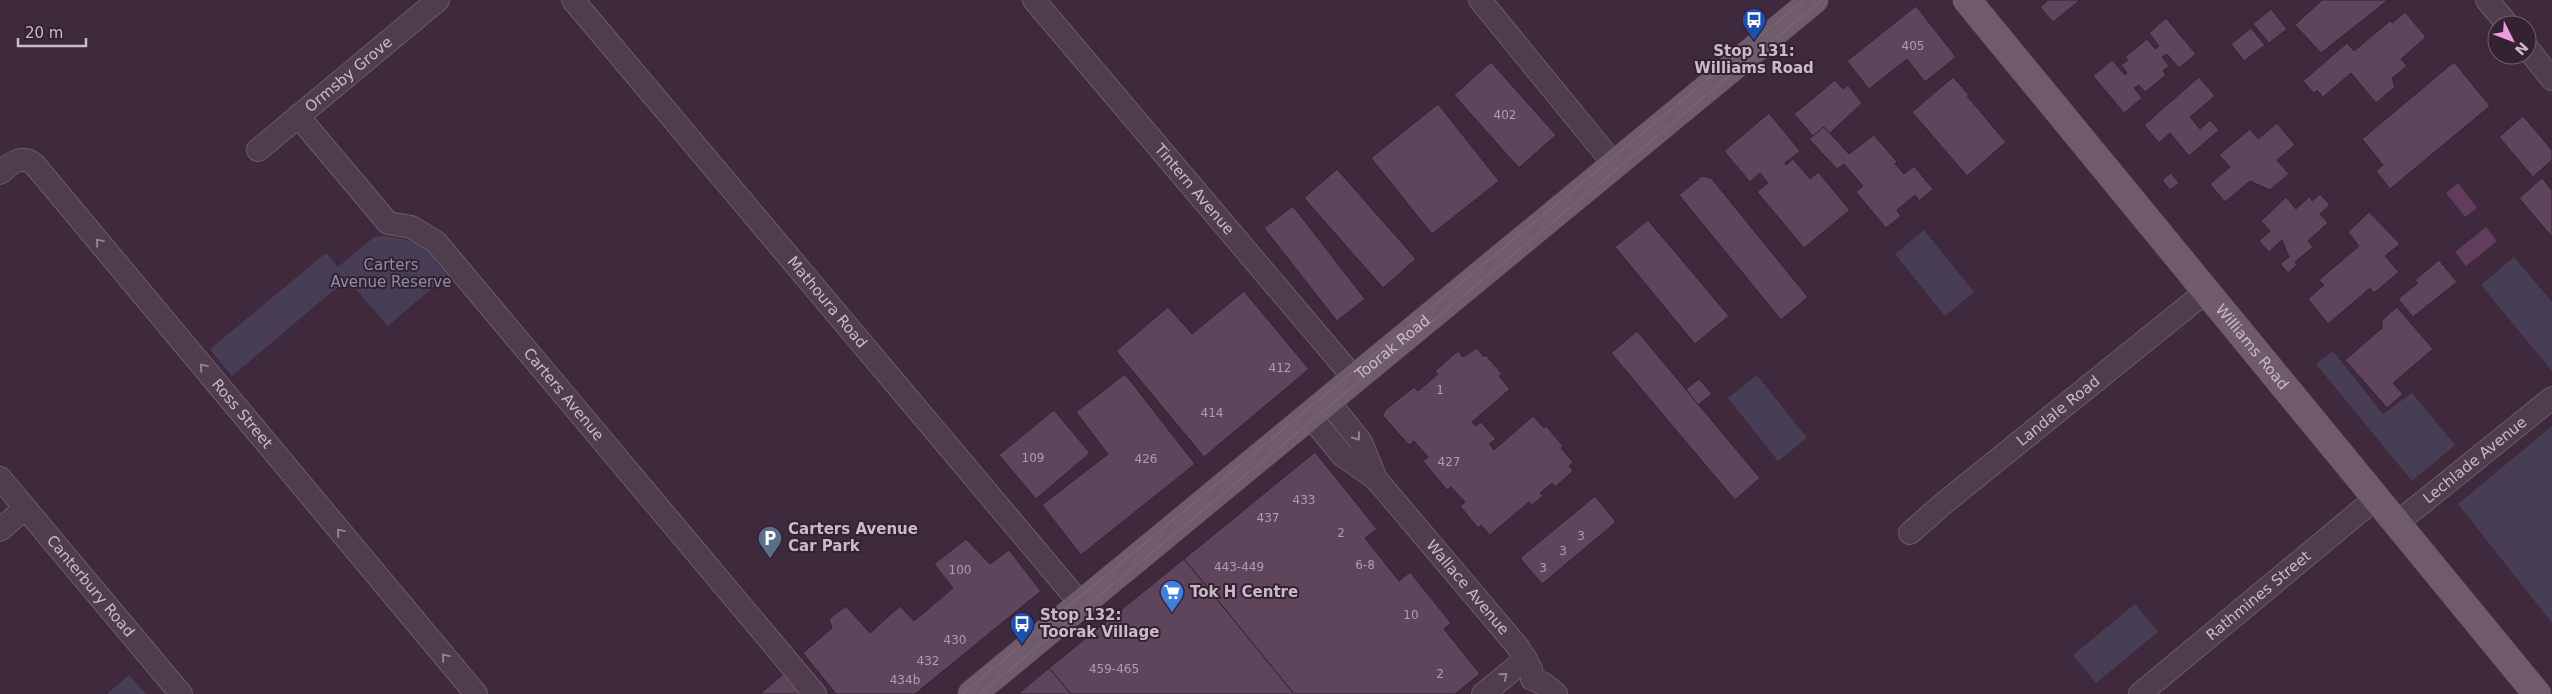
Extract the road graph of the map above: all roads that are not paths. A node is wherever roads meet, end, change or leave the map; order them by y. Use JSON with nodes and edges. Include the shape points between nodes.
{"nodes":[{"id":1,"x":438,"y":0,"type":"edge"},
{"id":2,"x":573,"y":0,"type":"edge"},
{"id":3,"x":1034,"y":0,"type":"edge"},
{"id":4,"x":1480,"y":0,"type":"edge"},
{"id":5,"x":1814,"y":0,"type":"edge"},
{"id":6,"x":1968,"y":0,"type":"edge"},
{"id":7,"x":2487,"y":0,"type":"edge"},
{"id":8,"x":2500,"y":15,"type":"edge"},
{"id":9,"x":2537,"y":60,"type":"edge"},
{"id":10,"x":2552,"y":79,"type":"edge"},
{"id":11,"x":298,"y":116,"type":"junction"},
{"id":12,"x":258,"y":150,"type":"dead end"},
{"id":13,"x":1614,"y":164,"type":"junction"},
{"id":14,"x":0,"y":173,"type":"edge"},
{"id":15,"x":2208,"y":290,"type":"junction"},
{"id":16,"x":1354,"y":378,"type":"junction"},
{"id":17,"x":2552,"y":398,"type":"edge"},
{"id":18,"x":1319,"y":408,"type":"junction"},
{"id":19,"x":0,"y":478,"type":"edge"},
{"id":20,"x":2376,"y":498,"type":"junction"},
{"id":21,"x":25,"y":508,"type":"junction"},
{"id":22,"x":2397,"y":523,"type":"junction"},
{"id":23,"x":0,"y":530,"type":"edge"},
{"id":24,"x":1910,"y":533,"type":"dead end"},
{"id":25,"x":1081,"y":604,"type":"junction"},
{"id":26,"x":1526,"y":677,"type":"edge"},
{"id":27,"x":181,"y":694,"type":"edge"},
{"id":28,"x":476,"y":694,"type":"edge"},
{"id":29,"x":815,"y":694,"type":"edge"},
{"id":30,"x":972,"y":694,"type":"edge"},
{"id":31,"x":1483,"y":694,"type":"edge"},
{"id":32,"x":1556,"y":694,"type":"edge"},
{"id":33,"x":2140,"y":694,"type":"edge"},
{"id":34,"x":2537,"y":694,"type":"edge"}],
"edges":[{"from":1,"to":11,"type":"street","name":"Ormsby Grove"},
{"from":2,"to":25,"type":"street","name":"Mathoura Road"},
{"from":3,"to":16,"type":"street","name":"Tintern Avenue"},
{"from":4,"to":13,"type":"street"},
{"from":5,"to":13,"type":"main road","name":"Toorak Road"},
{"from":6,"to":15,"type":"main road","name":"Williams Road"},
{"from":7,"to":8,"type":"street"},
{"from":9,"to":10,"type":"street"},
{"from":11,"to":12,"type":"street","name":"Ormsby Grove"},
{"from":11,"to":29,"type":"street","name":"Carters Avenue","via":[[388,223],[411,227],[436,242]]},
{"from":13,"to":16,"type":"main road","name":"Toorak Road"},
{"from":28,"to":14,"type":"street","name":"Ross Street","one_way":true,"via":[[34,164],[18,160]]},
{"from":15,"to":20,"type":"main road","name":"Williams Road"},
{"from":15,"to":24,"type":"street","name":"Landale Road"},
{"from":16,"to":18,"type":"main road","name":"Toorak Road"},
{"from":17,"to":22,"type":"street","name":"Lechlade Avenue"},
{"from":18,"to":25,"type":"main road","name":"Toorak Road"},
{"from":18,"to":26,"type":"street","name":"Wallace Avenue","via":[[1361,442],[1376,479],[1518,647]]},
{"from":19,"to":21,"type":"street","name":"Canterbury Road"},
{"from":20,"to":22,"type":"main road","name":"Williams Road"},
{"from":20,"to":33,"type":"street","name":"Rathmines Street"},
{"from":21,"to":23,"type":"street"},
{"from":21,"to":27,"type":"street","name":"Canterbury Road"},
{"from":22,"to":34,"type":"main road","name":"Williams Road"},
{"from":25,"to":30,"type":"main road","name":"Toorak Road"},
{"from":31,"to":26,"type":"street","one_way":true},
{"from":26,"to":32,"type":"street","name":"Wallace Avenue","via":[[1544,684]]}]}
